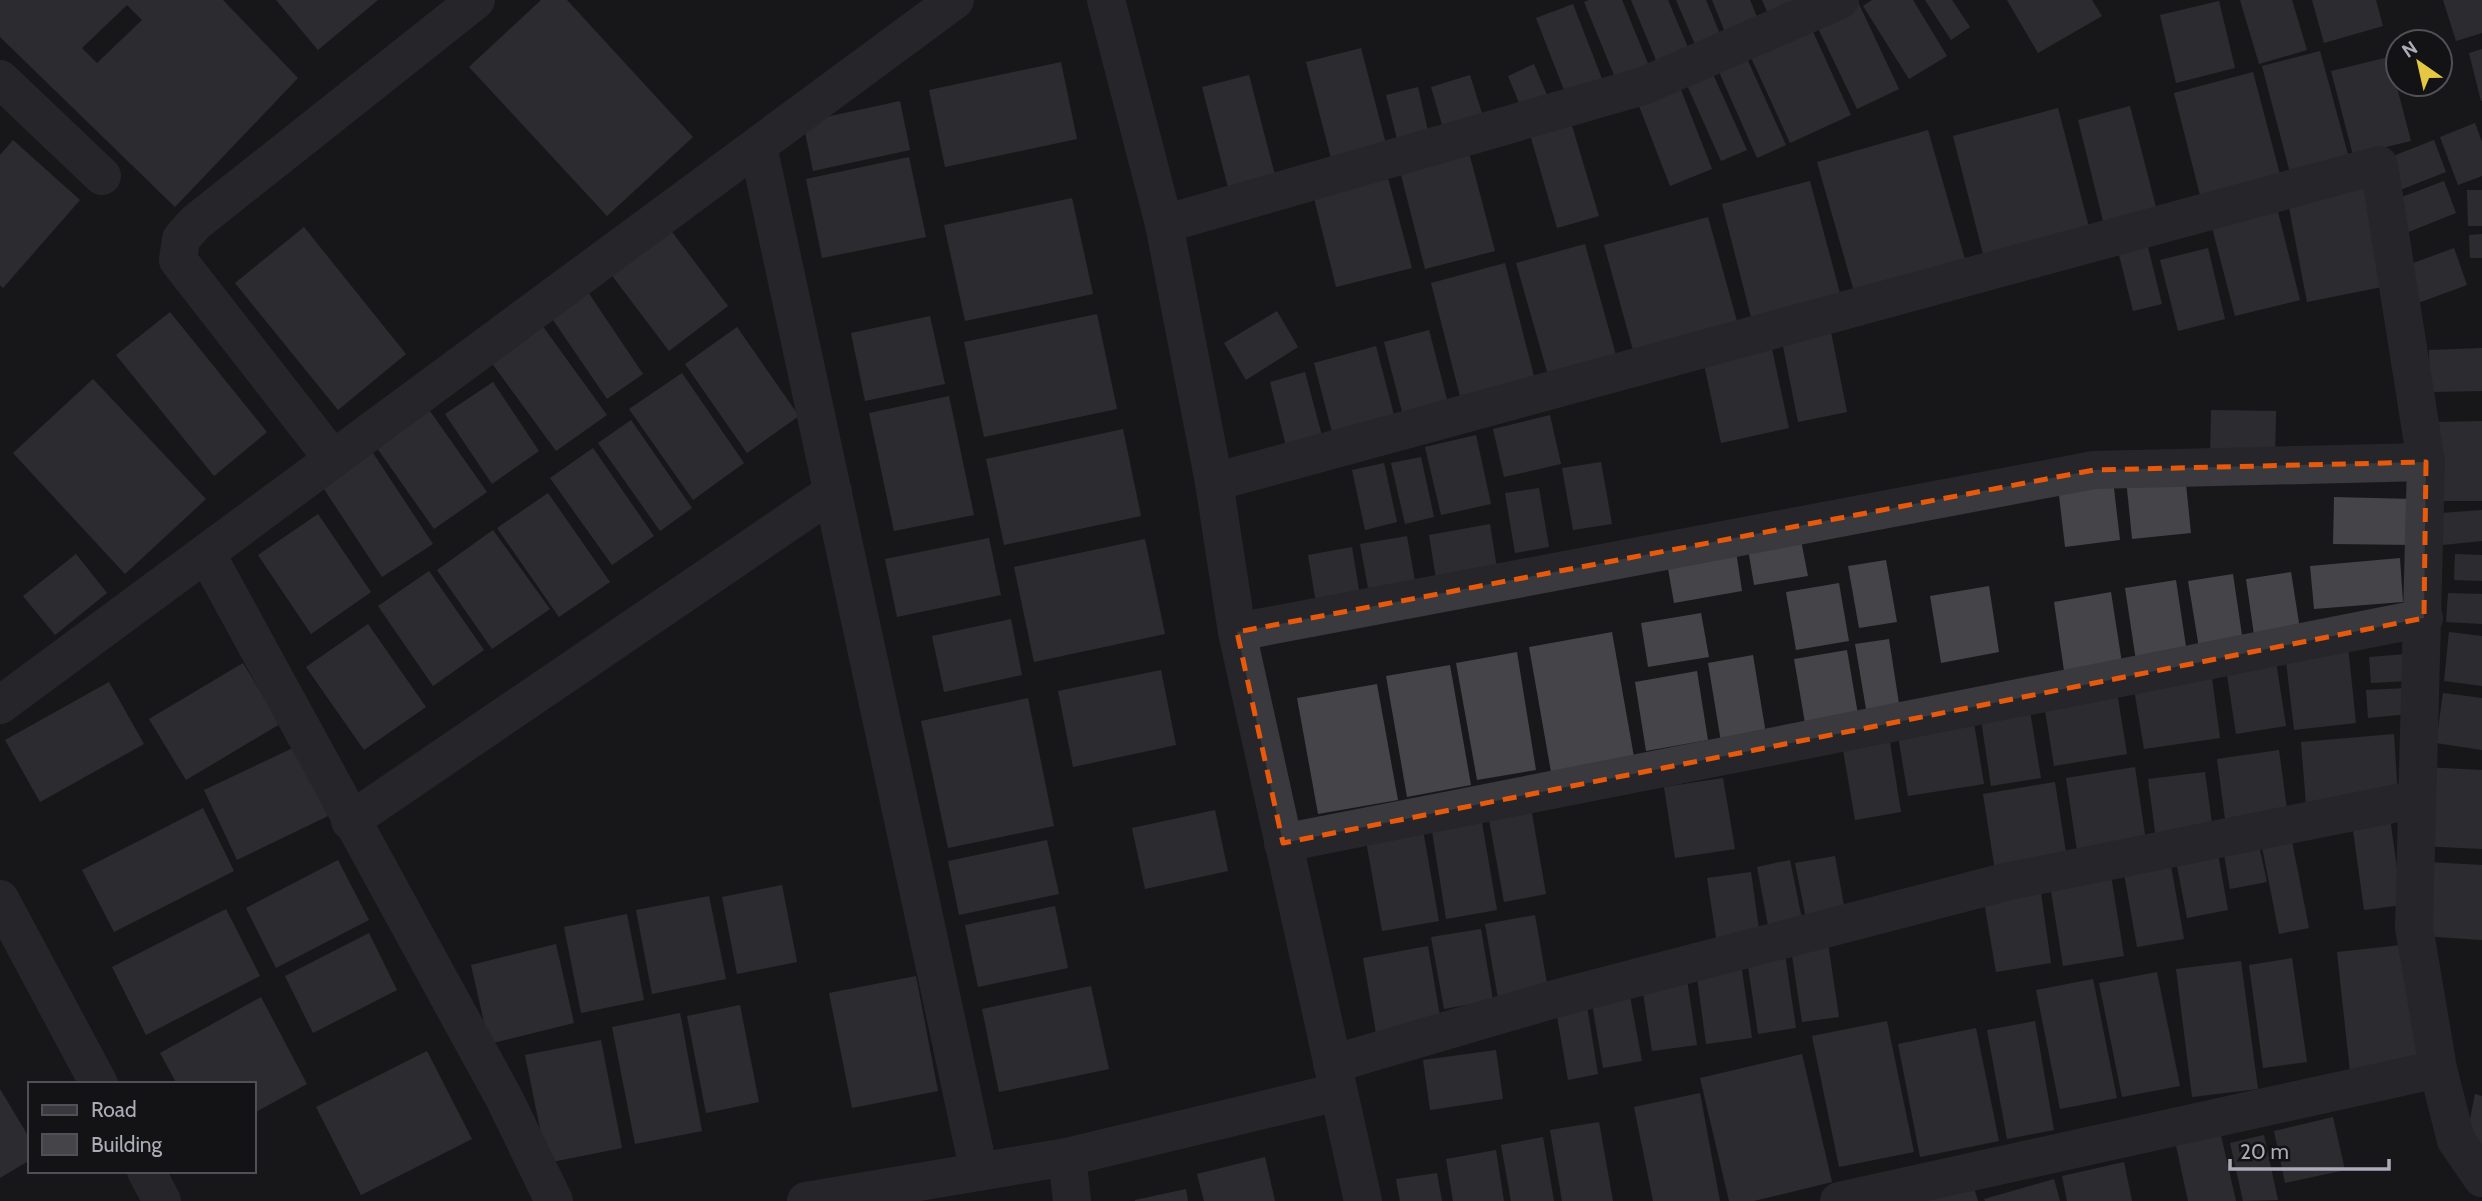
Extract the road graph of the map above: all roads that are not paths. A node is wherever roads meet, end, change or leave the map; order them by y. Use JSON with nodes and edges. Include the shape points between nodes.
{"nodes":[{"id":1,"x":476,"y":0,"type":"edge"},
{"id":2,"x":955,"y":0,"type":"edge"},
{"id":3,"x":1106,"y":0,"type":"edge"},
{"id":4,"x":1840,"y":0,"type":"edge"},
{"id":5,"x":0,"y":79,"type":"edge"},
{"id":6,"x":758,"y":146,"type":"junction"},
{"id":7,"x":102,"y":176,"type":"dead end"},
{"id":8,"x":1164,"y":224,"type":"junction"},
{"id":9,"x":333,"y":459,"type":"junction"},
{"id":10,"x":2426,"y":462,"type":"junction"},
{"id":11,"x":1214,"y":482,"type":"junction"},
{"id":12,"x":833,"y":492,"type":"junction"},
{"id":13,"x":206,"y":553,"type":"junction"},
{"id":14,"x":2424,"y":618,"type":"junction"},
{"id":15,"x":1237,"y":632,"type":"junction"},
{"id":16,"x":0,"y":705,"type":"edge"},
{"id":17,"x":2417,"y":799,"type":"junction"},
{"id":18,"x":350,"y":821,"type":"junction"},
{"id":19,"x":1283,"y":843,"type":"junction"},
{"id":20,"x":0,"y":899,"type":"edge"},
{"id":21,"x":2438,"y":1069,"type":"junction"},
{"id":22,"x":1335,"y":1078,"type":"junction"},
{"id":23,"x":98,"y":1082,"type":"edge"},
{"id":24,"x":1067,"y":1157,"type":"junction"},
{"id":25,"x":979,"y":1172,"type":"junction"},
{"id":26,"x":147,"y":1173,"type":"edge"},
{"id":27,"x":2482,"y":1178,"type":"edge"},
{"id":28,"x":162,"y":1201,"type":"edge"},
{"id":29,"x":554,"y":1201,"type":"edge"},
{"id":30,"x":806,"y":1201,"type":"edge"},
{"id":31,"x":1072,"y":1201,"type":"edge"},
{"id":32,"x":1363,"y":1201,"type":"edge"},
{"id":33,"x":1839,"y":1201,"type":"edge"}],
"edges":[{"from":1,"to":9,"type":"street","via":[[195,223],[181,239],[178,260]]},
{"from":2,"to":6,"type":"street"},
{"from":3,"to":8,"type":"street"},
{"from":4,"to":8,"type":"street","via":[[1643,86]]},
{"from":5,"to":7,"type":"street"},
{"from":6,"to":9,"type":"street"},
{"from":6,"to":12,"type":"street"},
{"from":8,"to":11,"type":"street"},
{"from":9,"to":13,"type":"street"},
{"from":10,"to":11,"type":"street","via":[[2379,165]]},
{"from":10,"to":14,"type":"street"},
{"from":10,"to":15,"type":"street","via":[[2094,470]]},
{"from":11,"to":15,"type":"street"},
{"from":12,"to":18,"type":"street"},
{"from":12,"to":25,"type":"street"},
{"from":13,"to":16,"type":"street"},
{"from":13,"to":18,"type":"street"},
{"from":14,"to":17,"type":"street"},
{"from":14,"to":19,"type":"street"},
{"from":15,"to":19,"type":"street"},
{"from":17,"to":21,"type":"street","via":[[2414,927]]},
{"from":17,"to":22,"type":"street","via":[[2005,882],[1550,1000]]},
{"from":18,"to":29,"type":"street","via":[[503,1098]]},
{"from":19,"to":22,"type":"street"},
{"from":20,"to":23,"type":"street"},
{"from":21,"to":27,"type":"street","via":[[2456,1140]]},
{"from":21,"to":33,"type":"street"},
{"from":22,"to":24,"type":"street"},
{"from":22,"to":32,"type":"street"},
{"from":24,"to":25,"type":"street"},
{"from":24,"to":31,"type":"street"},
{"from":25,"to":30,"type":"street"},
{"from":26,"to":28,"type":"street"}]}
